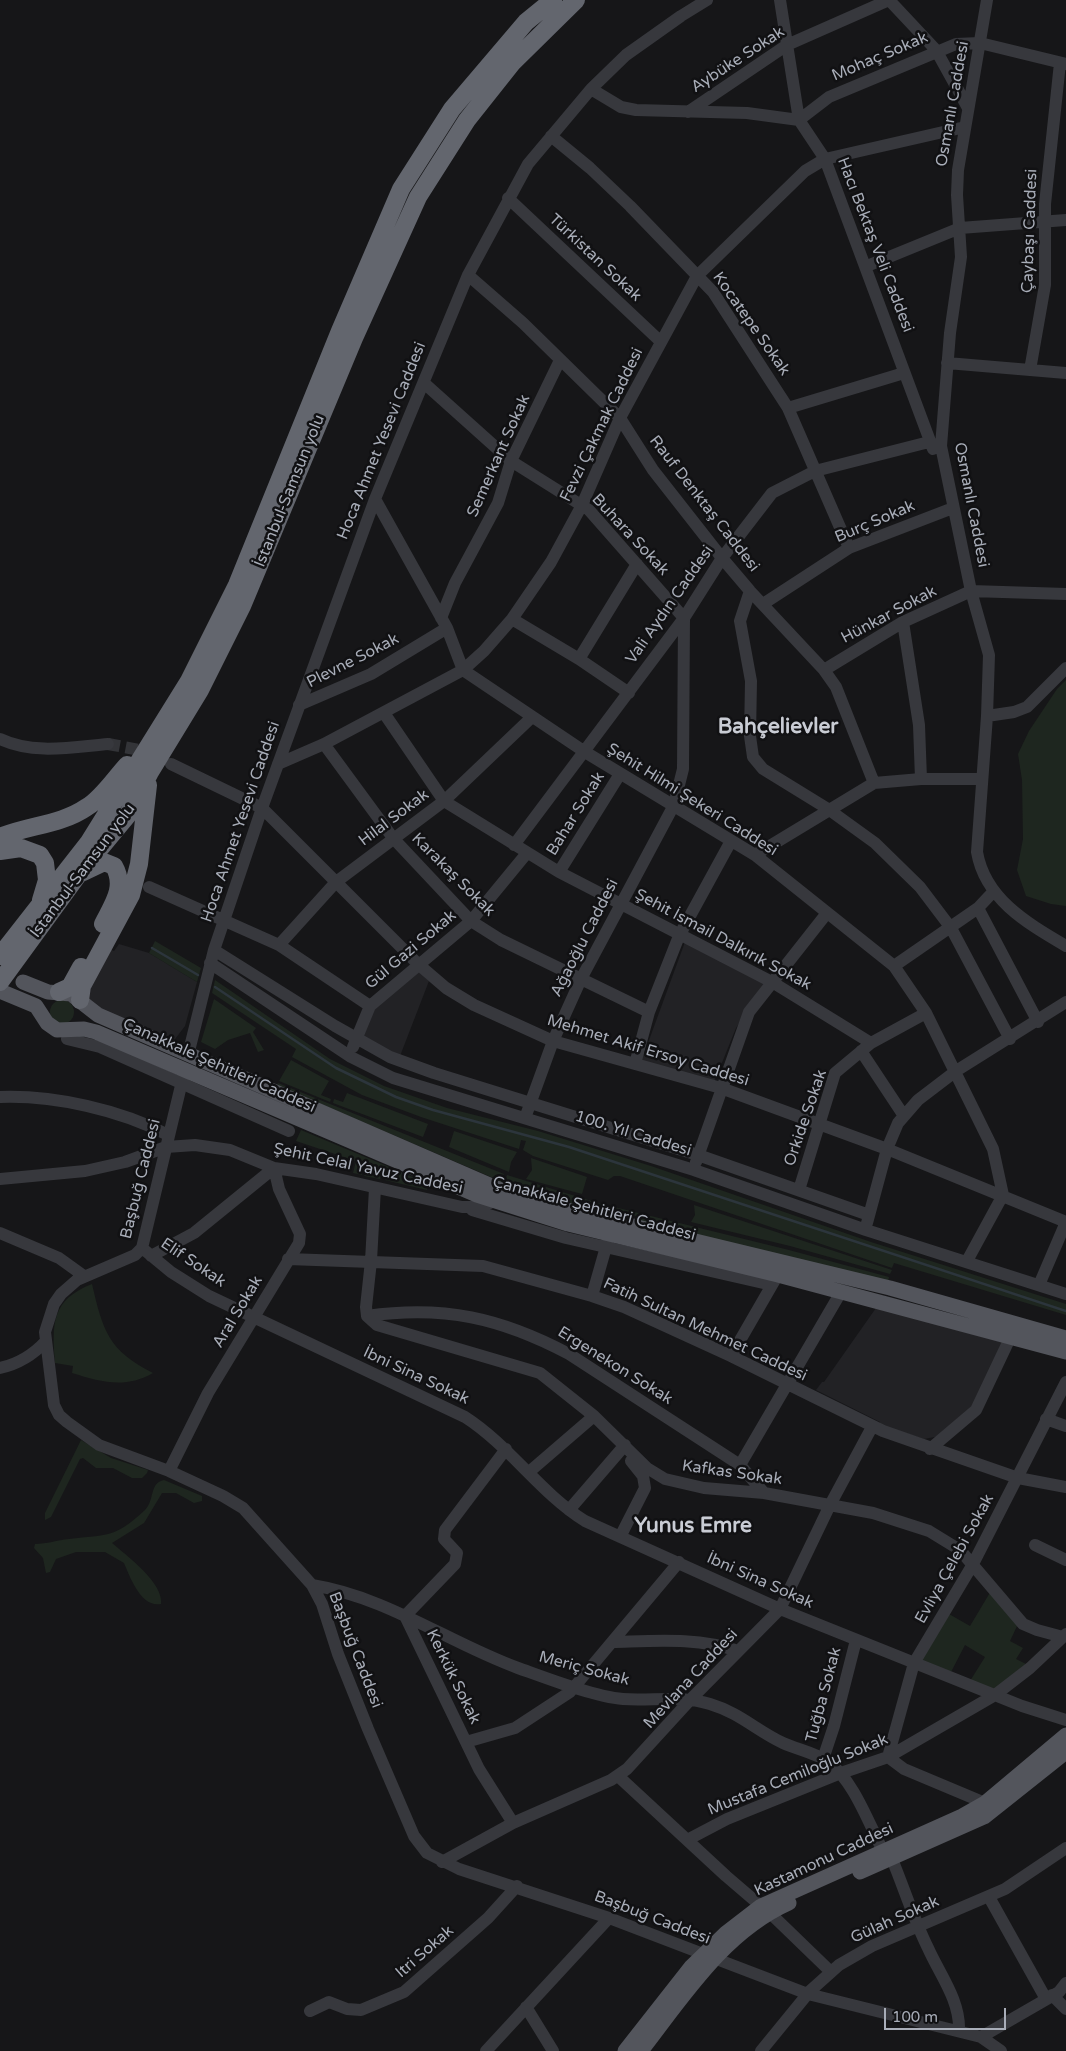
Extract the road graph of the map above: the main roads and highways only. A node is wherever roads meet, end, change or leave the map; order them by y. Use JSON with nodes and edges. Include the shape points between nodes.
{"nodes":[{"id":1,"x":553,"y":0,"type":"edge"},
{"id":2,"x":576,"y":0,"type":"edge"},
{"id":3,"x":154,"y":738,"type":"junction"},
{"id":4,"x":150,"y":772,"type":"junction"},
{"id":5,"x":0,"y":837,"type":"edge"},
{"id":6,"x":0,"y":851,"type":"edge"},
{"id":7,"x":78,"y":875,"type":"junction"},
{"id":8,"x":40,"y":904,"type":"junction"},
{"id":9,"x":0,"y":956,"type":"edge"},
{"id":10,"x":0,"y":982,"type":"edge"},
{"id":11,"x":23,"y":982,"type":"dead end"},
{"id":12,"x":0,"y":991,"type":"edge"},
{"id":13,"x":59,"y":992,"type":"junction"},
{"id":14,"x":80,"y":1000,"type":"junction"},
{"id":15,"x":44,"y":1019,"type":"junction"},
{"id":16,"x":67,"y":1035,"type":"junction"},
{"id":17,"x":185,"y":1069,"type":"junction"},
{"id":18,"x":504,"y":1200,"type":"junction"},
{"id":19,"x":890,"y":1288,"type":"junction"},
{"id":20,"x":886,"y":1303,"type":"junction"},
{"id":21,"x":1066,"y":1338,"type":"edge"},
{"id":22,"x":1066,"y":1352,"type":"edge"},
{"id":23,"x":1066,"y":1735,"type":"edge"},
{"id":24,"x":1066,"y":1752,"type":"edge"},
{"id":25,"x":887,"y":1855,"type":"junction"},
{"id":26,"x":708,"y":1957,"type":"junction"},
{"id":27,"x":625,"y":2051,"type":"edge"},
{"id":28,"x":641,"y":2051,"type":"edge"}],
"edges":[{"from":1,"to":3,"type":"highway","name":"İstanbul-Samsun yolu","via":[[526,22],[452,109],[402,189],[340,331],[237,585],[189,681]]},
{"from":2,"to":4,"type":"highway","name":"İstanbul-Samsun yolu","via":[[513,62],[467,120],[418,197],[354,338],[242,606],[200,690]]},
{"from":3,"to":5,"type":"highway","via":[[88,807],[55,822],[21,828]]},
{"from":3,"to":8,"type":"highway","name":"İstanbul-Samsun yolu","via":[[89,842]]},
{"from":4,"to":7,"type":"highway","name":"İstanbul-Samsun yolu","via":[[127,816]]},
{"from":4,"to":14,"type":"highway","via":[[139,864],[131,895],[82,986]]},
{"from":6,"to":8,"type":"highway","via":[[21,848],[40,855],[45,863],[47,880]]},
{"from":7,"to":10,"type":"highway","name":"İstanbul-Samsun yolu"},
{"from":7,"to":13,"type":"highway","via":[[104,862],[114,866],[120,889],[72,983]]},
{"from":8,"to":9,"type":"highway","name":"İstanbul-Samsun yolu"},
{"from":11,"to":13,"type":"main road","name":"Çanakkale Şehitleri Caddesi","via":[[48,992]]},
{"from":12,"to":15,"type":"main road","name":"Çanakkale Şehitleri Caddesi","via":[[36,1006]]},
{"from":13,"to":14,"type":"main road","name":"Çanakkale Şehitleri Caddesi"},
{"from":13,"to":15,"type":"main road","via":[[46,1002]]},
{"from":14,"to":16,"type":"main road","via":[[78,1018]]},
{"from":14,"to":17,"type":"main road","name":"Çanakkale Şehitleri Caddesi","via":[[98,1015]]},
{"from":15,"to":16,"type":"main road","name":"Çanakkale Şehitleri Caddesi"},
{"from":16,"to":17,"type":"main road","name":"Çanakkale Şehitleri Caddesi","via":[[84,1029],[96,1032]]},
{"from":17,"to":18,"type":"main road","name":"Çanakkale Şehitleri Caddesi"},
{"from":17,"to":18,"type":"main road","name":"Çanakkale Şehitleri Caddesi","via":[[245,1104],[426,1175]]},
{"from":18,"to":19,"type":"main road","name":"Çanakkale Şehitleri Caddesi","via":[[571,1212]]},
{"from":18,"to":20,"type":"main road","name":"Çanakkale Şehitleri Caddesi","via":[[607,1241]]},
{"from":19,"to":20,"type":"main road"},
{"from":19,"to":21,"type":"main road","name":"Çanakkale Şehitleri Caddesi"},
{"from":20,"to":22,"type":"main road","name":"Çanakkale Şehitleri Caddesi"},
{"from":23,"to":25,"type":"main road","name":"Kastamonu Caddesi","via":[[985,1803]]},
{"from":24,"to":25,"type":"main road","name":"Kastamonu Caddesi","via":[[984,1817]]},
{"from":25,"to":26,"type":"main road","name":"Kastamonu Caddesi","via":[[766,1910]]},
{"from":26,"to":27,"type":"main road","name":"Kastamonu Caddesi","via":[[682,1977]]},
{"from":26,"to":28,"type":"main road","name":"Kastamonu Caddesi"}]}
